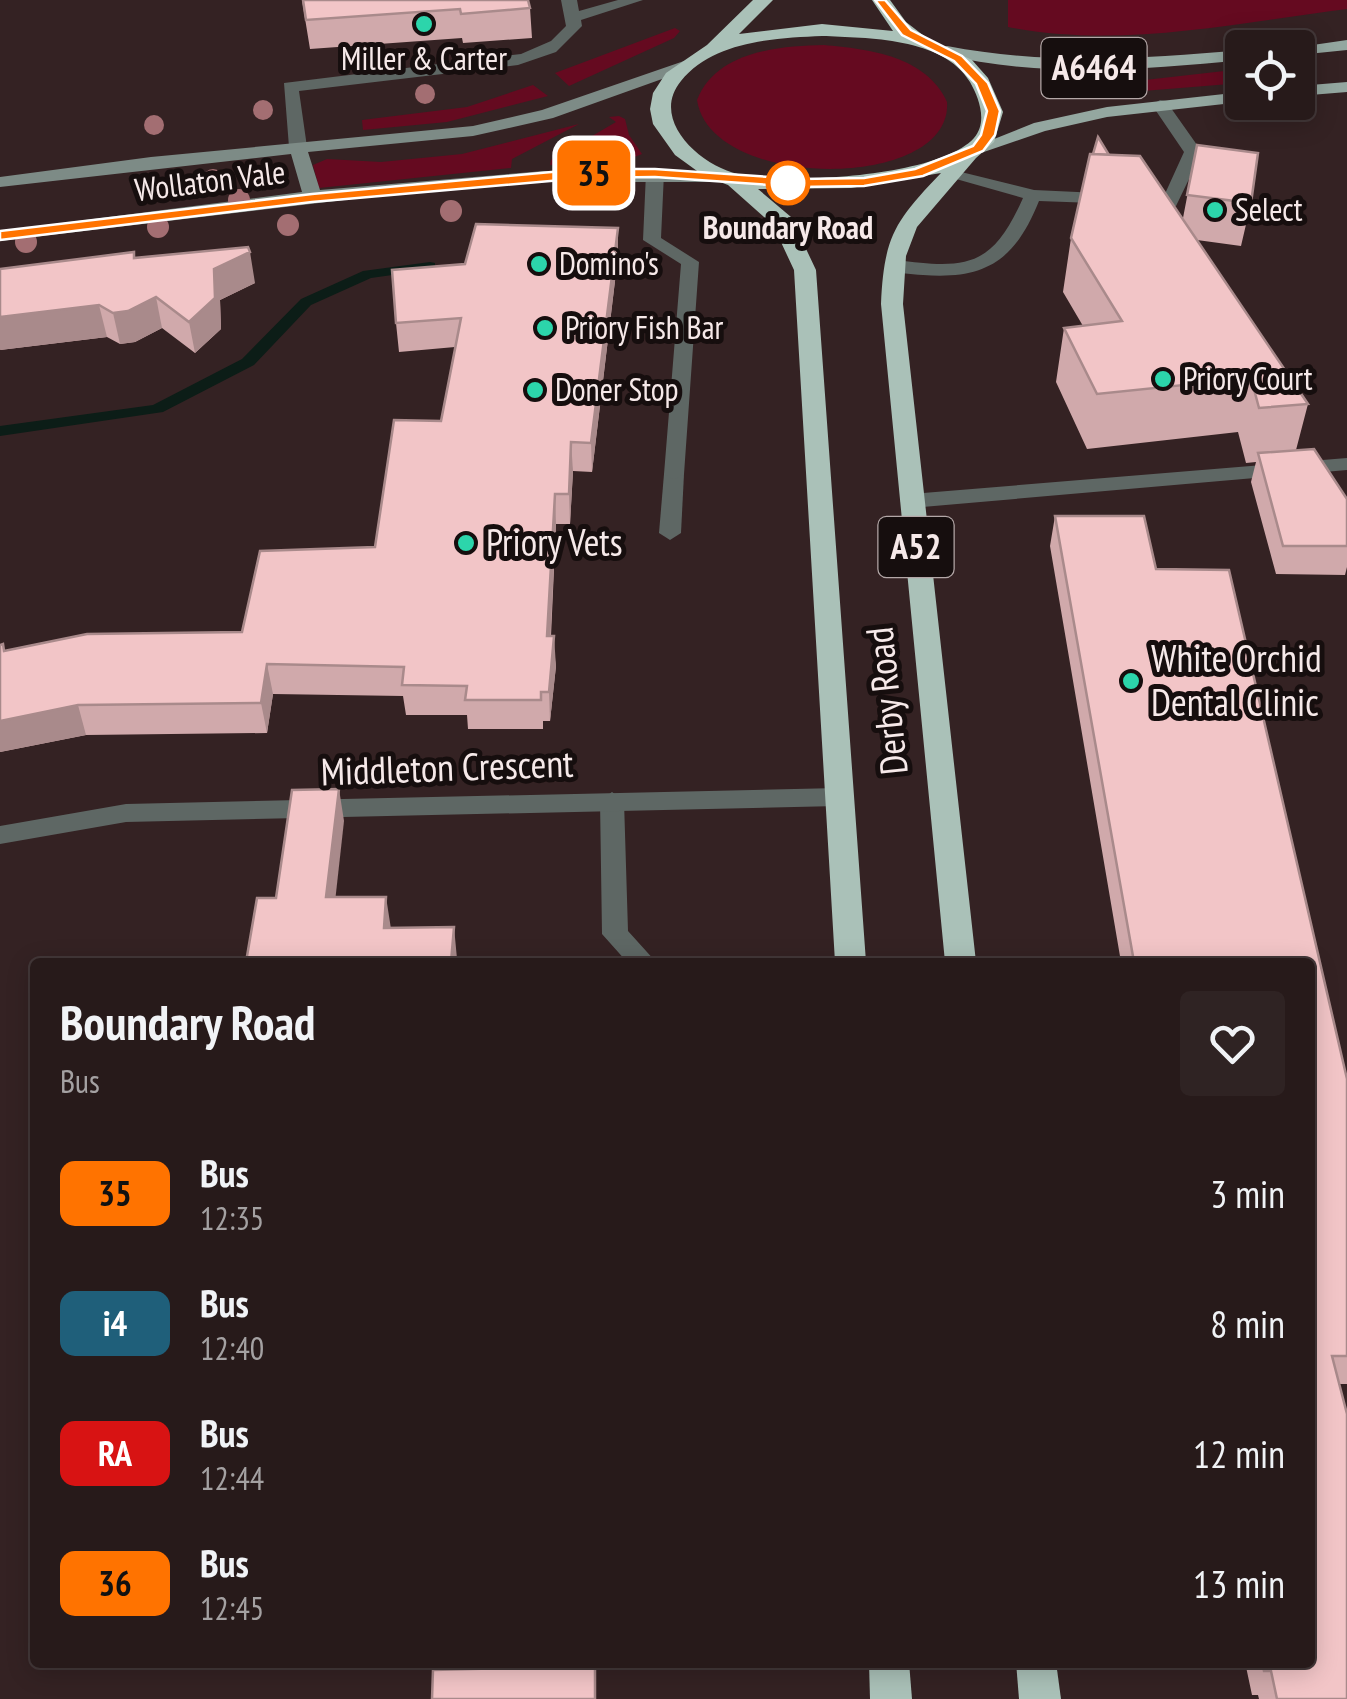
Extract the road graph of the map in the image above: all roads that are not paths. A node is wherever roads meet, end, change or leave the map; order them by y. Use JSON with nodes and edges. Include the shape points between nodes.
{"nodes":[{"id":1,"x":635,"y":0,"type":"edge"},
{"id":2,"x":764,"y":0,"type":"edge"},
{"id":3,"x":881,"y":0,"type":"edge"},
{"id":4,"x":572,"y":9,"type":"edge"},
{"id":5,"x":1347,"y":45,"type":"edge"},
{"id":6,"x":1315,"y":48,"type":"edge"},
{"id":7,"x":939,"y":49,"type":"junction"},
{"id":8,"x":709,"y":53,"type":"junction"},
{"id":9,"x":1225,"y":56,"type":"edge"},
{"id":10,"x":684,"y":66,"type":"junction"},
{"id":11,"x":1347,"y":86,"type":"edge"},
{"id":12,"x":1315,"y":89,"type":"edge"},
{"id":13,"x":1225,"y":99,"type":"edge"},
{"id":14,"x":1160,"y":105,"type":"junction"},
{"id":15,"x":298,"y":147,"type":"junction"},
{"id":16,"x":966,"y":159,"type":"junction"},
{"id":17,"x":655,"y":173,"type":"junction"},
{"id":18,"x":731,"y":179,"type":"junction"},
{"id":19,"x":0,"y":182,"type":"edge"},
{"id":20,"x":1033,"y":195,"type":"junction"},
{"id":21,"x":312,"y":198,"type":"junction"},
{"id":22,"x":0,"y":236,"type":"edge"},
{"id":23,"x":894,"y":266,"type":"junction"},
{"id":24,"x":1347,"y":464,"type":"edge"},
{"id":25,"x":910,"y":501,"type":"junction"},
{"id":26,"x":670,"y":533,"type":"dead end"},
{"id":27,"x":838,"y":797,"type":"junction"},
{"id":28,"x":612,"y":800,"type":"junction"},
{"id":29,"x":0,"y":834,"type":"edge"},
{"id":30,"x":638,"y":958,"type":"edge"},
{"id":31,"x":850,"y":958,"type":"edge"},
{"id":32,"x":961,"y":958,"type":"edge"},
{"id":33,"x":889,"y":1668,"type":"edge"},
{"id":34,"x":1037,"y":1668,"type":"edge"},
{"id":35,"x":891,"y":1699,"type":"edge"},
{"id":36,"x":1040,"y":1699,"type":"edge"}],
"edges":[{"from":1,"to":4,"type":"street"},
{"from":2,"to":8,"type":"highway"},
{"from":3,"to":7,"type":"highway","number":"A52","via":[[899,26]]},
{"from":4,"to":15,"type":"street","via":[[574,26],[561,44],[518,60],[290,87]]},
{"from":5,"to":6,"type":"main road"},
{"from":7,"to":8,"type":"highway","via":[[865,34],[804,31]]},
{"from":7,"to":9,"type":"main road","number":"A6464","via":[[1006,64],[1073,68]]},
{"from":7,"to":16,"type":"highway","number":"A52","via":[[974,72],[990,98],[993,122]]},
{"from":8,"to":10,"type":"highway"},
{"from":10,"to":15,"type":"street","name":"Wollaton Vale","via":[[548,114],[473,131]]},
{"from":10,"to":18,"type":"highway","number":"A52","via":[[663,91],[664,129],[691,157]]},
{"from":11,"to":12,"type":"main road"},
{"from":13,"to":14,"type":"main road","number":"A6464"},
{"from":14,"to":16,"type":"main road","number":"A6464","via":[[1040,127]]},
{"from":14,"to":20,"type":"street","via":[[1193,152],[1170,202]]},
{"from":15,"to":19,"type":"street","name":"Wollaton Vale"},
{"from":15,"to":21,"type":"street"},
{"from":16,"to":18,"type":"highway","via":[[864,182]]},
{"from":16,"to":20,"type":"street"},
{"from":16,"to":23,"type":"highway","name":"Derby Road","number":"A52","via":[[916,213]]},
{"from":17,"to":18,"type":"street","name":"Wollaton Vale"},
{"from":17,"to":21,"type":"street","name":"Wollaton Vale"},
{"from":17,"to":26,"type":"street","via":[[652,240],[690,262]]},
{"from":18,"to":27,"type":"highway","name":"Derby Road","number":"A52","via":[[783,222],[805,270]]},
{"from":20,"to":23,"type":"street","via":[[1009,244],[974,268]]},
{"from":21,"to":22,"type":"street","name":"Wollaton Vale"},
{"from":23,"to":25,"type":"highway","name":"Derby Road","number":"A52","via":[[893,325]]},
{"from":24,"to":25,"type":"street"},
{"from":25,"to":32,"type":"highway","name":"Derby Road","number":"A52"},
{"from":27,"to":28,"type":"street","name":"Middleton Crescent"},
{"from":27,"to":31,"type":"highway","name":"Derby Road","number":"A52"},
{"from":28,"to":29,"type":"street","name":"Middleton Crescent","via":[[126,813]]},
{"from":28,"to":30,"type":"street","via":[[615,934]]},
{"from":33,"to":35,"type":"highway"},
{"from":34,"to":36,"type":"highway"}]}
